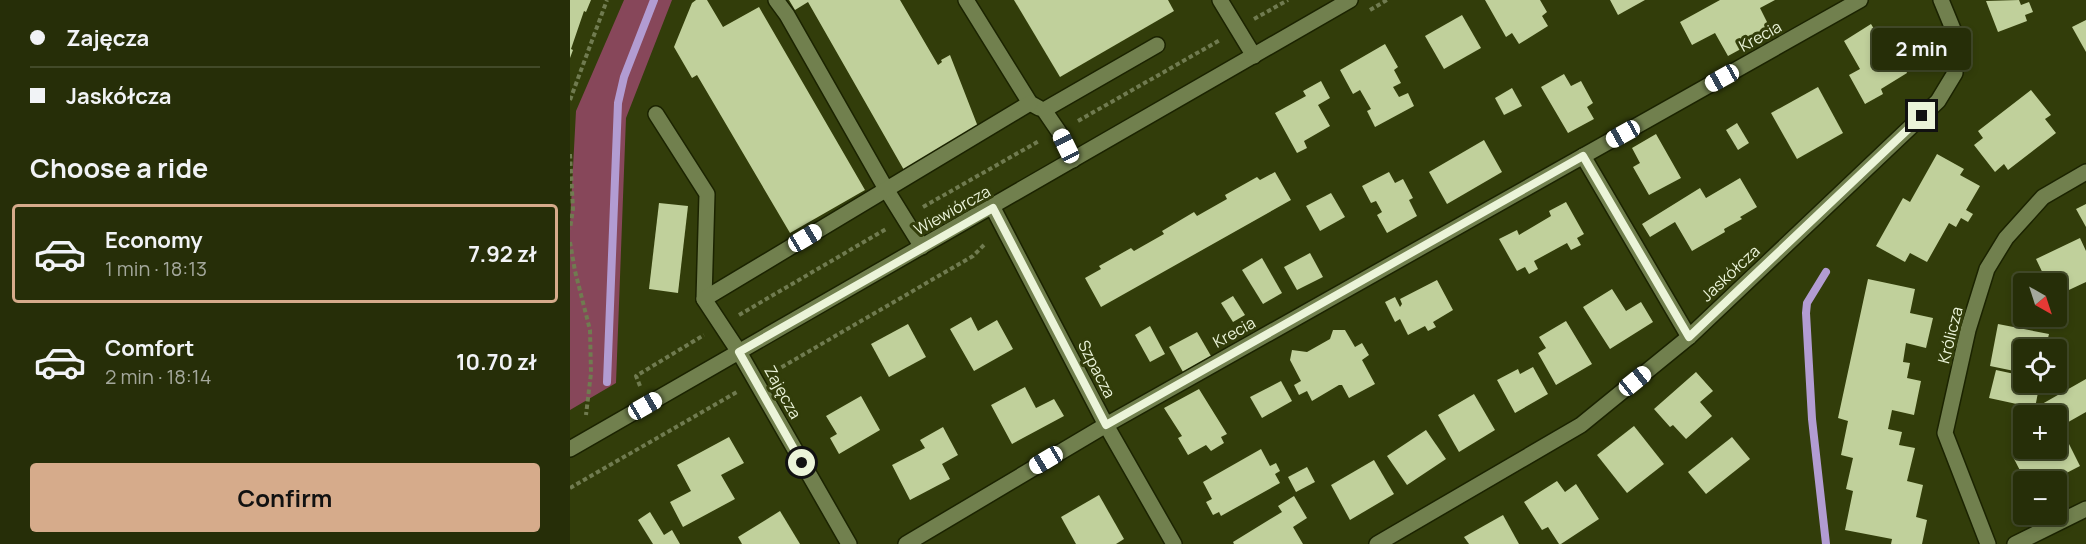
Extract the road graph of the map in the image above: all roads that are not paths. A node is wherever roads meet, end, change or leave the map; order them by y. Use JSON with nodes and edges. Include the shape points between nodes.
{"nodes":[{"id":1,"x":776,"y":0,"type":"edge"},
{"id":2,"x":966,"y":0,"type":"edge"},
{"id":3,"x":1220,"y":0,"type":"edge"},
{"id":4,"x":1350,"y":0,"type":"edge"},
{"id":5,"x":1860,"y":0,"type":"edge"},
{"id":6,"x":1941,"y":0,"type":"edge"},
{"id":7,"x":1157,"y":45,"type":"dead end"},
{"id":8,"x":1254,"y":56,"type":"junction"},
{"id":9,"x":1030,"y":103,"type":"junction"},
{"id":10,"x":1044,"y":110,"type":"junction"},
{"id":11,"x":656,"y":114,"type":"dead end"},
{"id":12,"x":1583,"y":156,"type":"junction"},
{"id":13,"x":1073,"y":160,"type":"junction"},
{"id":14,"x":2086,"y":172,"type":"edge"},
{"id":15,"x":886,"y":189,"type":"junction"},
{"id":16,"x":993,"y":208,"type":"junction"},
{"id":17,"x":922,"y":247,"type":"junction"},
{"id":18,"x":704,"y":299,"type":"junction"},
{"id":19,"x":1689,"y":337,"type":"junction"},
{"id":20,"x":739,"y":352,"type":"junction"},
{"id":21,"x":1106,"y":425,"type":"junction"},
{"id":22,"x":570,"y":449,"type":"edge"},
{"id":23,"x":2086,"y":509,"type":"edge"},
{"id":24,"x":849,"y":544,"type":"edge"},
{"id":25,"x":906,"y":544,"type":"edge"},
{"id":26,"x":1173,"y":544,"type":"edge"},
{"id":27,"x":1377,"y":544,"type":"edge"},
{"id":28,"x":1988,"y":544,"type":"edge"},
{"id":29,"x":2015,"y":544,"type":"edge"}],
"edges":[{"from":1,"to":15,"type":"street"},
{"from":2,"to":9,"type":"street"},
{"from":3,"to":8,"type":"street"},
{"from":4,"to":8,"type":"street","name":"Wiewiórcza"},
{"from":5,"to":12,"type":"street","name":"Krecia"},
{"from":6,"to":19,"type":"street","name":"Jaskółcza","via":[[1955,34],[1954,73],[1938,101]]},
{"from":7,"to":10,"type":"street"},
{"from":8,"to":13,"type":"street","name":"Wiewiórcza"},
{"from":9,"to":10,"type":"street"},
{"from":9,"to":15,"type":"street"},
{"from":10,"to":13,"type":"street"},
{"from":11,"to":18,"type":"street","via":[[707,194]]},
{"from":12,"to":19,"type":"street"},
{"from":12,"to":21,"type":"street","name":"Krecia"},
{"from":13,"to":16,"type":"street","name":"Wiewiórcza"},
{"from":14,"to":28,"type":"street","name":"Królicza","via":[[2043,197],[2006,238],[1987,269],[1968,330],[1945,433]]},
{"from":15,"to":17,"type":"street"},
{"from":15,"to":18,"type":"street"},
{"from":16,"to":17,"type":"street","name":"Wiewiórcza"},
{"from":16,"to":21,"type":"street","name":"Szpacza"},
{"from":17,"to":20,"type":"street","name":"Wiewiórcza"},
{"from":18,"to":20,"type":"street","name":"Zajęcza"},
{"from":19,"to":27,"type":"street","name":"Jaskółcza","via":[[1581,425]]},
{"from":20,"to":22,"type":"street","name":"Wiewiórcza"},
{"from":20,"to":24,"type":"street","name":"Zajęcza"},
{"from":21,"to":25,"type":"street","name":"Krecia"},
{"from":21,"to":26,"type":"street","name":"Szpacza"},
{"from":23,"to":29,"type":"street"}]}
